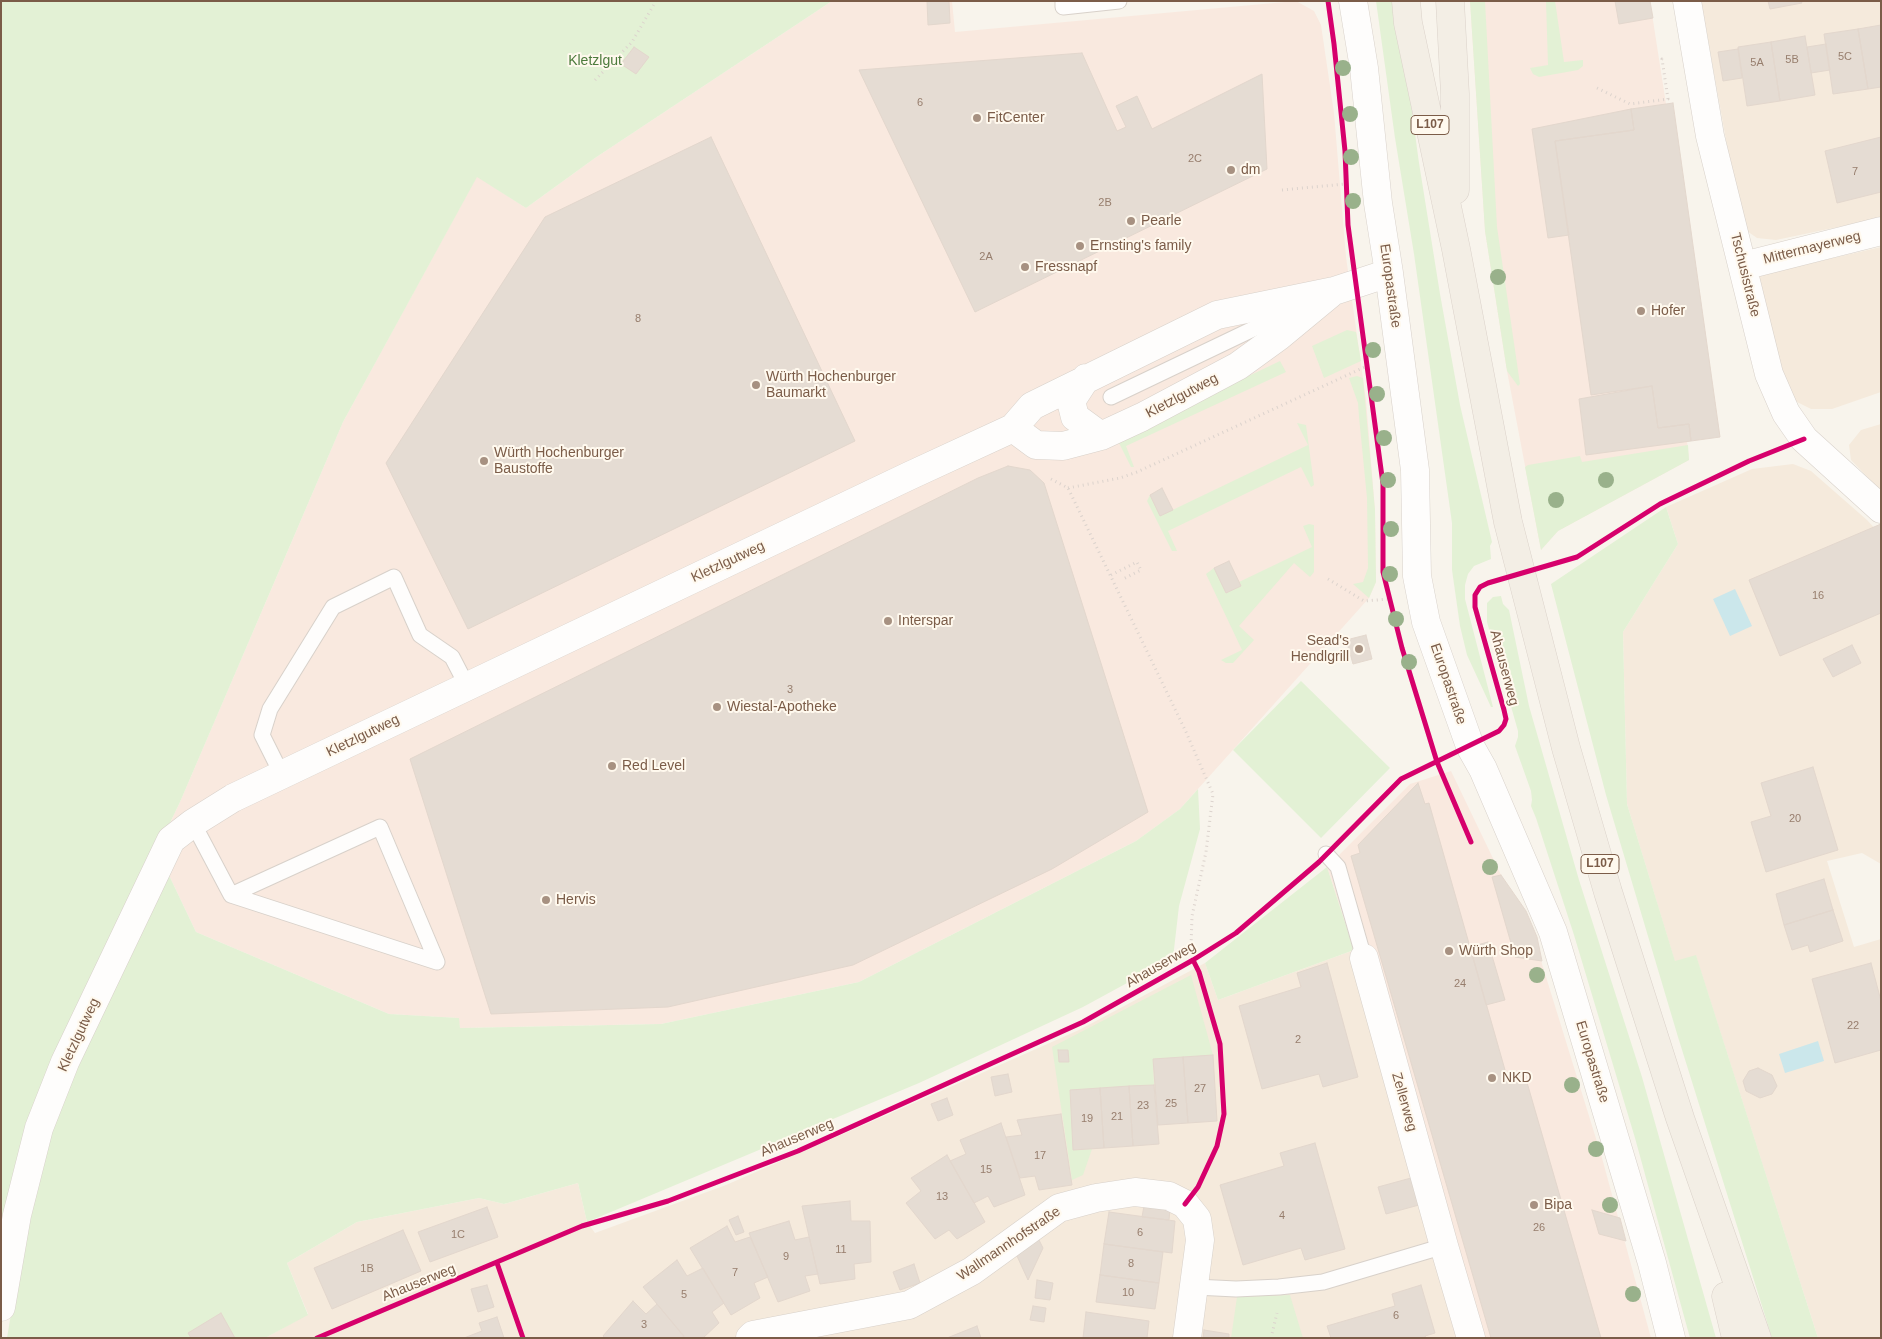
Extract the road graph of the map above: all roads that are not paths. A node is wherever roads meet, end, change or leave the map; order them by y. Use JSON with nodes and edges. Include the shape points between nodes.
{"nodes":[{"id":1,"x":1119,"y":1,"type":"edge"},
{"id":2,"x":1352,"y":1,"type":"edge"},
{"id":3,"x":1406,"y":1,"type":"edge"},
{"id":4,"x":1450,"y":1,"type":"edge"},
{"id":5,"x":1687,"y":1,"type":"edge"},
{"id":6,"x":1063,"y":4,"type":"edge"},
{"id":7,"x":1881,"y":231,"type":"edge"},
{"id":8,"x":1456,"y":249,"type":"junction"},
{"id":9,"x":1743,"y":266,"type":"junction"},
{"id":10,"x":1389,"y":273,"type":"junction"},
{"id":11,"x":1334,"y":291,"type":"junction"},
{"id":12,"x":1086,"y":378,"type":"junction"},
{"id":13,"x":1111,"y":397,"type":"dead end"},
{"id":14,"x":1013,"y":428,"type":"junction"},
{"id":15,"x":1101,"y":436,"type":"junction"},
{"id":16,"x":1881,"y":509,"type":"edge"},
{"id":17,"x":467,"y":686,"type":"junction"},
{"id":18,"x":282,"y":775,"type":"junction"},
{"id":19,"x":193,"y":823,"type":"junction"},
{"id":20,"x":1326,"y":854,"type":"dead end"},
{"id":21,"x":231,"y":895,"type":"junction"},
{"id":22,"x":1364,"y":958,"type":"joint"},
{"id":23,"x":1680,"y":1118,"type":"junction"},
{"id":24,"x":1444,"y":1246,"type":"junction"},
{"id":25,"x":1195,"y":1287,"type":"junction"},
{"id":26,"x":1,"y":1307,"type":"edge"},
{"id":27,"x":750,"y":1338,"type":"edge"},
{"id":28,"x":1187,"y":1338,"type":"edge"},
{"id":29,"x":1471,"y":1338,"type":"edge"},
{"id":30,"x":1671,"y":1338,"type":"edge"},
{"id":31,"x":1736,"y":1338,"type":"edge"},
{"id":32,"x":1757,"y":1338,"type":"edge"}],
"edges":[{"from":1,"to":6,"type":"lane"},
{"from":2,"to":10,"type":"street","name":"Europastraße","via":[[1364,68]]},
{"from":3,"to":8,"type":"main road","number":"L107"},
{"from":4,"to":8,"type":"main road","number":"L107"},
{"from":5,"to":9,"type":"street","name":"Tschusistraße","via":[[1710,136]]},
{"from":7,"to":9,"type":"street","name":"Mittermayerweg"},
{"from":8,"to":23,"type":"main road","number":"L107","via":[[1508,522],[1529,606],[1608,892]]},
{"from":9,"to":16,"type":"street","name":"Tschusistraße","via":[[1769,374],[1786,413],[1804,439]]},
{"from":10,"to":11,"type":"street","name":"Kletzlgutweg"},
{"from":10,"to":30,"type":"street","name":"Europastraße","via":[[1415,470],[1417,576],[1426,622],[1470,746],[1553,932],[1652,1263]]},
{"from":11,"to":12,"type":"street","name":"Kletzlgutweg","via":[[1217,314]]},
{"from":11,"to":13,"type":"lane"},
{"from":11,"to":15,"type":"street","name":"Kletzlgutweg","via":[[1238,366]]},
{"from":12,"to":14,"type":"street","name":"Kletzlgutweg","via":[[1032,406]]},
{"from":12,"to":15,"type":"street","via":[[1071,400],[1075,417]]},
{"from":14,"to":15,"type":"street","name":"Kletzlgutweg","via":[[1036,445],[1063,446]]},
{"from":14,"to":17,"type":"street","name":"Kletzlgutweg"},
{"from":17,"to":18,"type":"street","name":"Kletzlgutweg"},
{"from":17,"to":18,"type":"lane","via":[[452,657],[420,635],[394,577],[333,607],[270,709],[262,735]]},
{"from":18,"to":19,"type":"street","name":"Kletzlgutweg","via":[[234,798]]},
{"from":19,"to":21,"type":"lane"},
{"from":19,"to":26,"type":"street","name":"Kletzlgutweg","via":[[171,840],[66,1062],[39,1128],[17,1215]]},
{"from":20,"to":22,"type":"lane","via":[[1338,867]]},
{"from":21,"to":21,"type":"lane","via":[[278,910],[437,962],[380,827]]},
{"from":22,"to":24,"type":"street","name":"Zellerweg"},
{"from":23,"to":31,"type":"main road","number":"L107"},
{"from":23,"to":32,"type":"main road","number":"L107"},
{"from":24,"to":25,"type":"lane","via":[[1323,1282],[1236,1289]]},
{"from":24,"to":29,"type":"street","name":"Zellerweg"},
{"from":25,"to":27,"type":"street","name":"Wallmannhofstraße","via":[[1200,1240],[1197,1219],[1185,1204],[1169,1196],[1136,1192],[1059,1208],[972,1271],[909,1305]]},
{"from":25,"to":28,"type":"street","name":"Wallmannhofstraße"}]}
